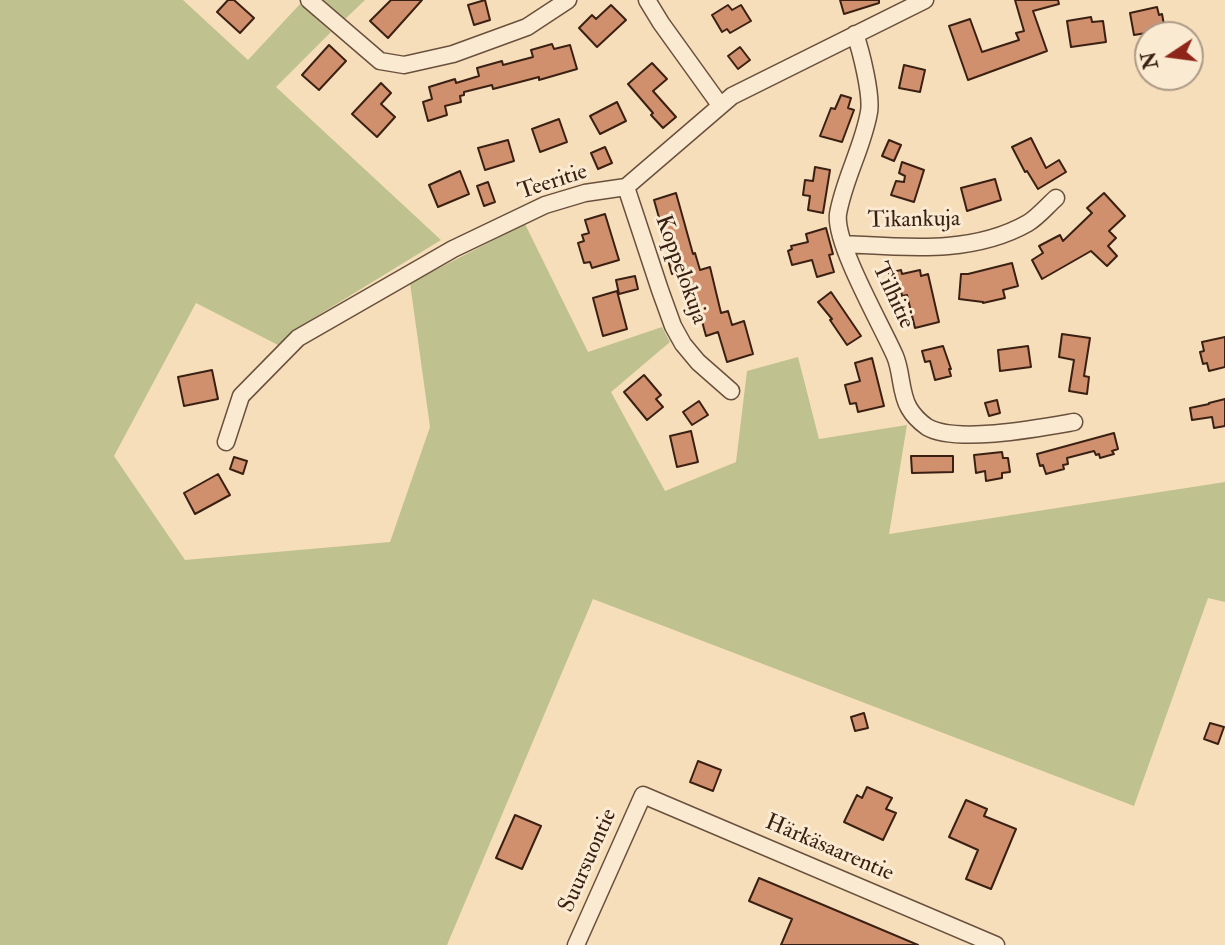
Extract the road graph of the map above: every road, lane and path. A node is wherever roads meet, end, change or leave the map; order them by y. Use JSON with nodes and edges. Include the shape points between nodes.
{"nodes":[{"id":1,"x":309,"y":0,"type":"edge"},
{"id":2,"x":568,"y":0,"type":"edge"},
{"id":3,"x":647,"y":0,"type":"edge"},
{"id":4,"x":925,"y":0,"type":"edge"},
{"id":5,"x":855,"y":34,"type":"junction"},
{"id":6,"x":720,"y":105,"type":"junction"},
{"id":7,"x":626,"y":187,"type":"junction"},
{"id":8,"x":1056,"y":198,"type":"dead end"},
{"id":9,"x":844,"y":244,"type":"junction"},
{"id":10,"x":732,"y":391,"type":"dead end"},
{"id":11,"x":1074,"y":422,"type":"dead end"},
{"id":12,"x":226,"y":442,"type":"dead end"},
{"id":13,"x":643,"y":796,"type":"joint"},
{"id":14,"x":576,"y":945,"type":"edge"},
{"id":15,"x":996,"y":945,"type":"edge"}],
"edges":[{"from":1,"to":2,"type":"street","via":[[380,61],[404,65],[453,54],[527,27]]},
{"from":3,"to":6,"type":"street"},
{"from":4,"to":5,"type":"street"},
{"from":5,"to":6,"type":"street"},
{"from":5,"to":9,"type":"street","name":"Tilhitie","via":[[870,108],[838,217]]},
{"from":6,"to":7,"type":"street"},
{"from":7,"to":10,"type":"street","name":"Koppelokuja","via":[[683,344]]},
{"from":7,"to":12,"type":"street","name":"Teeritie","via":[[545,205],[453,249],[299,338],[241,396]]},
{"from":8,"to":9,"type":"street","name":"Tikankuja","via":[[1030,222],[998,237],[960,246]]},
{"from":9,"to":11,"type":"street","name":"Tilhitie","via":[[896,358],[907,405],[928,428],[953,435]]},
{"from":13,"to":14,"type":"street","name":"Suursuontie"},
{"from":13,"to":15,"type":"street","name":"Härkäsaarentie"}]}
